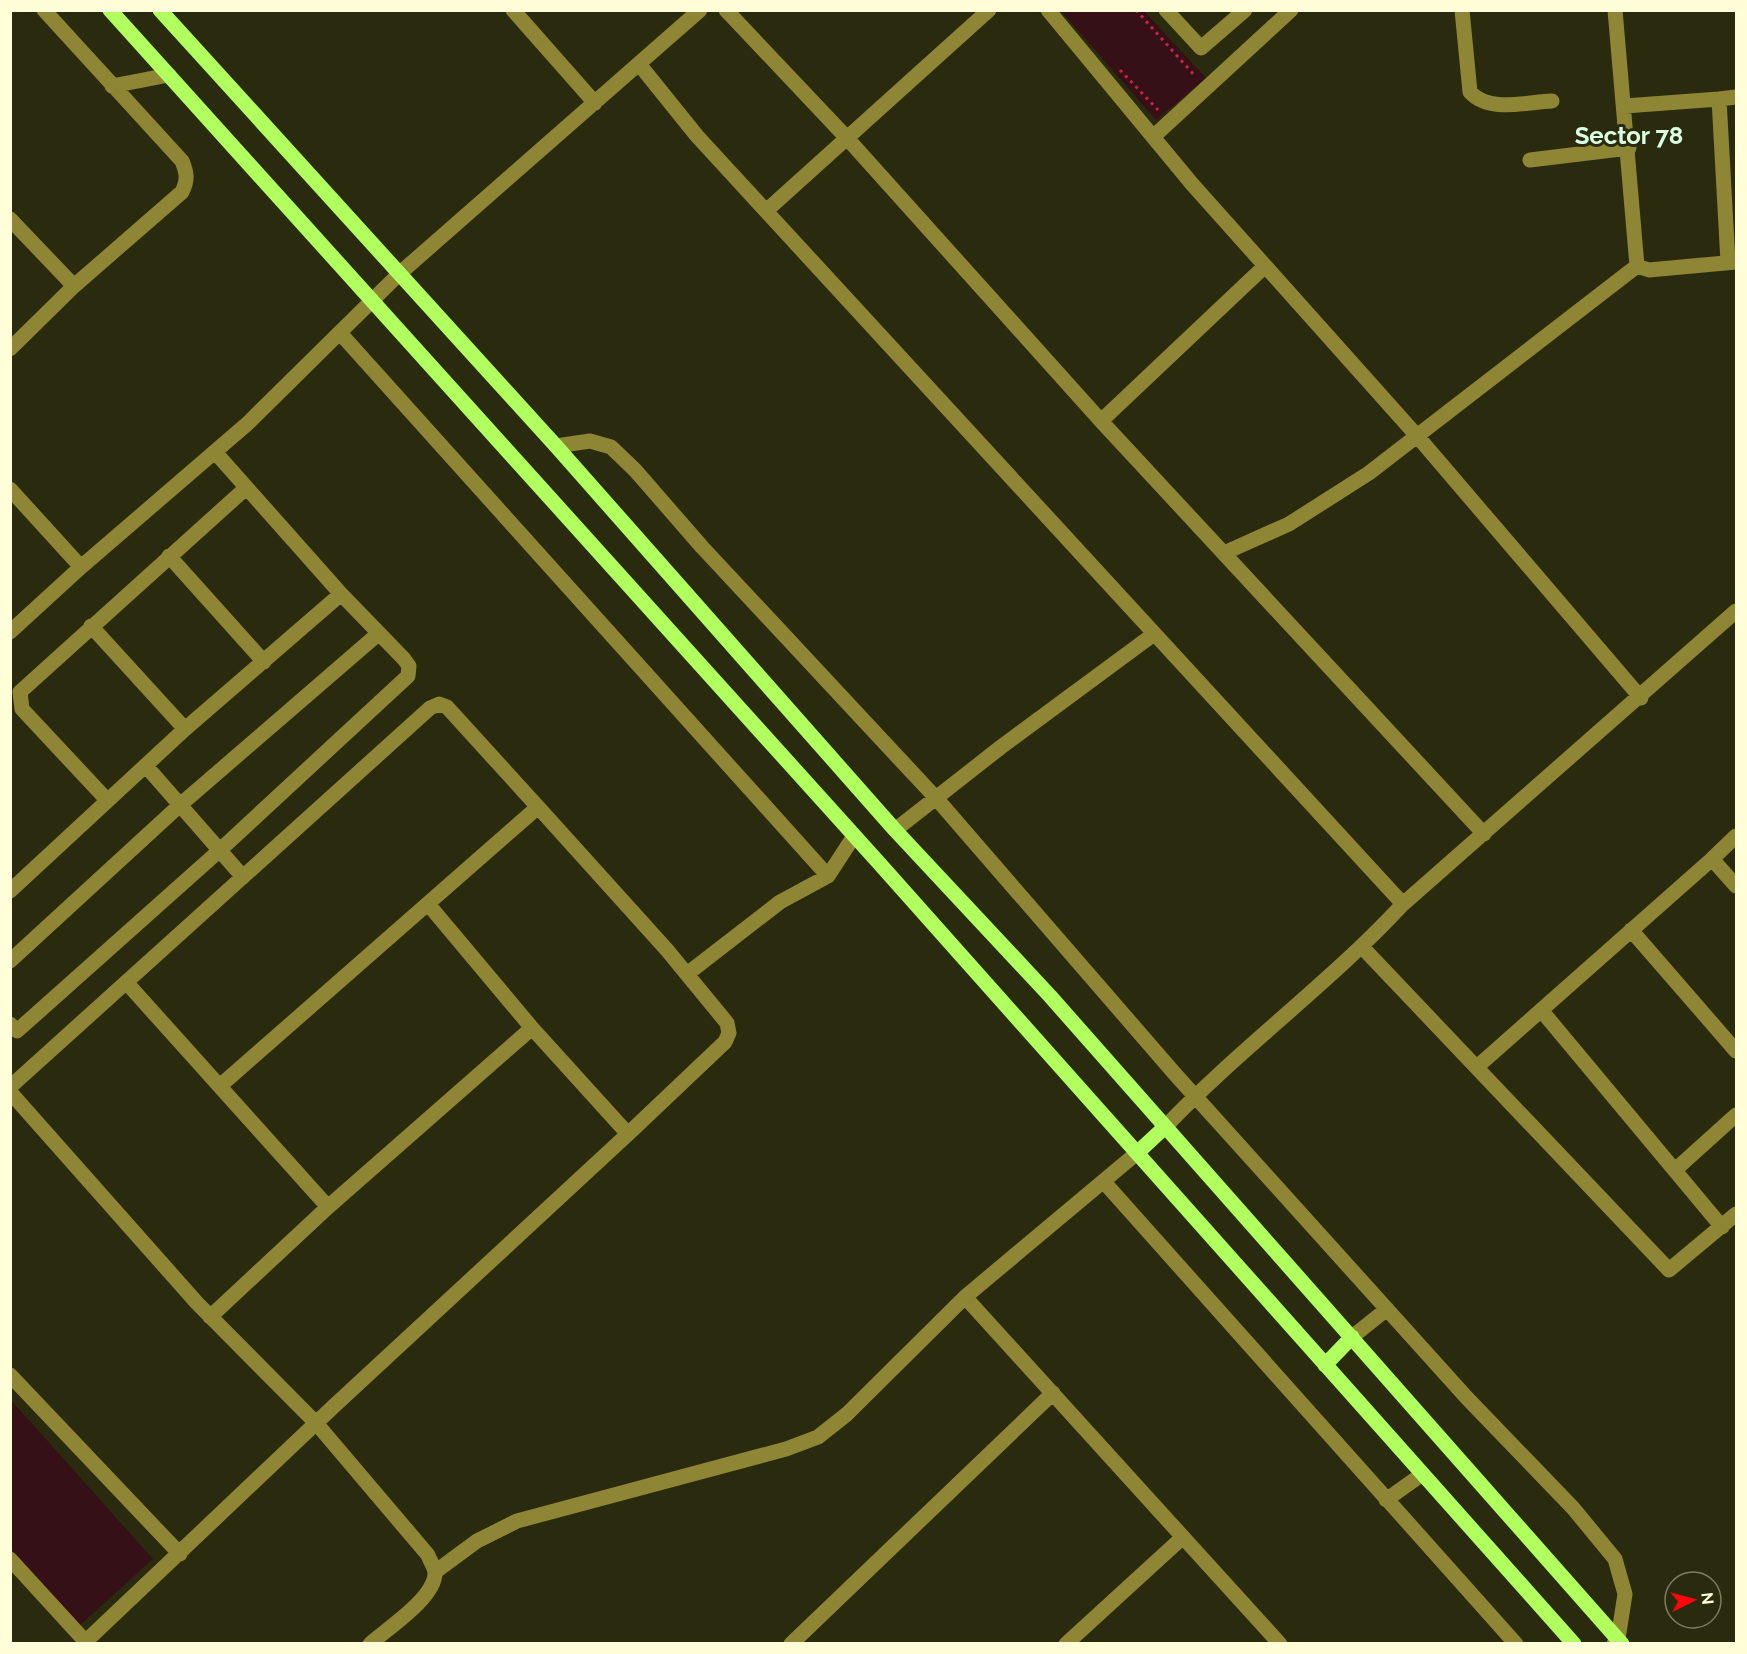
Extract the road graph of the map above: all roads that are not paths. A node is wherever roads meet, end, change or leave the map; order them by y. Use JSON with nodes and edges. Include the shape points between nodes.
{"nodes":[{"id":1,"x":44,"y":10,"type":"edge"},
{"id":2,"x":110,"y":10,"type":"edge"},
{"id":3,"x":160,"y":10,"type":"edge"},
{"id":4,"x":513,"y":10,"type":"edge"},
{"id":5,"x":699,"y":10,"type":"edge"},
{"id":6,"x":726,"y":10,"type":"edge"},
{"id":7,"x":989,"y":10,"type":"edge"},
{"id":8,"x":1048,"y":10,"type":"edge"},
{"id":9,"x":1166,"y":10,"type":"edge"},
{"id":10,"x":1245,"y":10,"type":"edge"},
{"id":11,"x":1291,"y":10,"type":"edge"},
{"id":12,"x":1462,"y":10,"type":"edge"},
{"id":13,"x":1615,"y":10,"type":"edge"},
{"id":14,"x":639,"y":64,"type":"junction"},
{"id":15,"x":169,"y":75,"type":"junction"},
{"id":16,"x":112,"y":86,"type":"junction"},
{"id":17,"x":1737,"y":97,"type":"edge"},
{"id":18,"x":1719,"y":99,"type":"junction"},
{"id":19,"x":1552,"y":101,"type":"dead end"},
{"id":20,"x":595,"y":103,"type":"junction"},
{"id":21,"x":1625,"y":106,"type":"junction"},
{"id":22,"x":846,"y":137,"type":"junction"},
{"id":23,"x":1153,"y":137,"type":"junction"},
{"id":24,"x":1629,"y":148,"type":"junction"},
{"id":25,"x":1530,"y":160,"type":"dead end"},
{"id":26,"x":766,"y":212,"type":"junction"},
{"id":27,"x":10,"y":219,"type":"edge"},
{"id":28,"x":1732,"y":262,"type":"edge"},
{"id":29,"x":1637,"y":266,"type":"junction"},
{"id":30,"x":1264,"y":267,"type":"junction"},
{"id":31,"x":399,"y":274,"type":"junction"},
{"id":32,"x":74,"y":286,"type":"junction"},
{"id":33,"x":372,"y":300,"type":"junction"},
{"id":34,"x":340,"y":333,"type":"junction"},
{"id":35,"x":10,"y":349,"type":"edge"},
{"id":36,"x":1101,"y":421,"type":"junction"},
{"id":37,"x":1418,"y":437,"type":"junction"},
{"id":38,"x":556,"y":446,"type":"junction"},
{"id":39,"x":215,"y":452,"type":"junction"},
{"id":40,"x":246,"y":488,"type":"junction"},
{"id":41,"x":10,"y":489,"type":"edge"},
{"id":42,"x":1224,"y":553,"type":"junction"},
{"id":43,"x":169,"y":556,"type":"junction"},
{"id":44,"x":81,"y":567,"type":"junction"},
{"id":45,"x":340,"y":594,"type":"junction"},
{"id":46,"x":1737,"y":611,"type":"edge"},
{"id":47,"x":91,"y":626,"type":"junction"},
{"id":48,"x":10,"y":632,"type":"edge"},
{"id":49,"x":378,"y":634,"type":"junction"},
{"id":50,"x":1154,"y":634,"type":"junction"},
{"id":51,"x":264,"y":662,"type":"junction"},
{"id":52,"x":1641,"y":698,"type":"junction"},
{"id":53,"x":185,"y":729,"type":"junction"},
{"id":54,"x":146,"y":766,"type":"junction"},
{"id":55,"x":936,"y":798,"type":"junction"},
{"id":56,"x":107,"y":800,"type":"junction"},
{"id":57,"x":180,"y":806,"type":"junction"},
{"id":58,"x":538,"y":807,"type":"junction"},
{"id":59,"x":895,"y":830,"type":"junction"},
{"id":60,"x":1484,"y":834,"type":"junction"},
{"id":61,"x":854,"y":836,"type":"junction"},
{"id":62,"x":1737,"y":836,"type":"edge"},
{"id":63,"x":220,"y":850,"type":"junction"},
{"id":64,"x":1712,"y":859,"type":"junction"},
{"id":65,"x":828,"y":876,"type":"junction"},
{"id":66,"x":243,"y":877,"type":"junction"},
{"id":67,"x":1737,"y":886,"type":"edge"},
{"id":68,"x":10,"y":891,"type":"edge"},
{"id":69,"x":428,"y":904,"type":"junction"},
{"id":70,"x":1403,"y":904,"type":"junction"},
{"id":71,"x":1631,"y":930,"type":"junction"},
{"id":72,"x":1363,"y":948,"type":"junction"},
{"id":73,"x":10,"y":960,"type":"edge"},
{"id":74,"x":687,"y":974,"type":"junction"},
{"id":75,"x":126,"y":982,"type":"junction"},
{"id":76,"x":1542,"y":1010,"type":"junction"},
{"id":77,"x":10,"y":1024,"type":"edge"},
{"id":78,"x":532,"y":1028,"type":"junction"},
{"id":79,"x":1737,"y":1051,"type":"edge"},
{"id":80,"x":1478,"y":1066,"type":"junction"},
{"id":81,"x":221,"y":1085,"type":"junction"},
{"id":82,"x":10,"y":1087,"type":"edge"},
{"id":83,"x":10,"y":1092,"type":"edge"},
{"id":84,"x":1195,"y":1096,"type":"junction"},
{"id":85,"x":1737,"y":1115,"type":"edge"},
{"id":86,"x":1165,"y":1127,"type":"junction"},
{"id":87,"x":628,"y":1134,"type":"junction"},
{"id":88,"x":1137,"y":1154,"type":"junction"},
{"id":89,"x":1675,"y":1170,"type":"junction"},
{"id":90,"x":1104,"y":1182,"type":"junction"},
{"id":91,"x":328,"y":1207,"type":"junction"},
{"id":92,"x":1737,"y":1214,"type":"edge"},
{"id":93,"x":1722,"y":1227,"type":"junction"},
{"id":94,"x":965,"y":1297,"type":"junction"},
{"id":95,"x":1387,"y":1309,"type":"junction"},
{"id":96,"x":210,"y":1317,"type":"junction"},
{"id":97,"x":1352,"y":1337,"type":"junction"},
{"id":98,"x":1325,"y":1365,"type":"junction"},
{"id":99,"x":10,"y":1375,"type":"edge"},
{"id":100,"x":1053,"y":1393,"type":"junction"},
{"id":101,"x":316,"y":1423,"type":"junction"},
{"id":102,"x":1421,"y":1474,"type":"junction"},
{"id":103,"x":1386,"y":1500,"type":"junction"},
{"id":104,"x":1183,"y":1537,"type":"junction"},
{"id":105,"x":180,"y":1554,"type":"junction"},
{"id":106,"x":10,"y":1559,"type":"edge"},
{"id":107,"x":435,"y":1572,"type":"junction"},
{"id":108,"x":1075,"y":1640,"type":"edge"},
{"id":109,"x":84,"y":1642,"type":"edge"},
{"id":110,"x":1618,"y":1642,"type":"edge"},
{"id":111,"x":370,"y":1644,"type":"edge"},
{"id":112,"x":791,"y":1644,"type":"edge"},
{"id":113,"x":1280,"y":1644,"type":"edge"},
{"id":114,"x":1516,"y":1644,"type":"edge"},
{"id":115,"x":1574,"y":1644,"type":"edge"}],
"edges":[{"from":1,"to":16,"type":"street"},
{"from":2,"to":15,"type":"main road"},
{"from":3,"to":31,"type":"main road"},
{"from":4,"to":20,"type":"street"},
{"from":5,"to":14,"type":"street"},
{"from":6,"to":22,"type":"street"},
{"from":7,"to":22,"type":"street"},
{"from":8,"to":23,"type":"street"},
{"from":9,"to":10,"type":"street","via":[[1201,48]]},
{"from":11,"to":23,"type":"street"},
{"from":12,"to":19,"type":"street","via":[[1470,92],[1488,104]]},
{"from":13,"to":21,"type":"street"},
{"from":14,"to":20,"type":"street"},
{"from":14,"to":26,"type":"street"},
{"from":15,"to":16,"type":"street"},
{"from":15,"to":33,"type":"main road"},
{"from":16,"to":32,"type":"street","via":[[182,161],[187,183],[182,192]]},
{"from":17,"to":18,"type":"street"},
{"from":18,"to":21,"type":"street"},
{"from":18,"to":28,"type":"street"},
{"from":20,"to":31,"type":"street"},
{"from":21,"to":24,"type":"street"},
{"from":22,"to":26,"type":"street"},
{"from":22,"to":36,"type":"street"},
{"from":23,"to":30,"type":"street"},
{"from":24,"to":25,"type":"street"},
{"from":24,"to":29,"type":"street"},
{"from":26,"to":50,"type":"street"},
{"from":27,"to":32,"type":"street"},
{"from":28,"to":29,"type":"street","via":[[1649,270]]},
{"from":29,"to":37,"type":"street"},
{"from":30,"to":36,"type":"street"},
{"from":30,"to":37,"type":"street"},
{"from":31,"to":33,"type":"street"},
{"from":31,"to":38,"type":"main road"},
{"from":32,"to":35,"type":"street"},
{"from":33,"to":34,"type":"street"},
{"from":33,"to":61,"type":"main road"},
{"from":34,"to":39,"type":"street"},
{"from":34,"to":65,"type":"street"},
{"from":36,"to":42,"type":"street"},
{"from":37,"to":42,"type":"street","via":[[1289,524]]},
{"from":37,"to":52,"type":"street"},
{"from":38,"to":55,"type":"street","via":[[590,441],[611,447]]},
{"from":38,"to":59,"type":"main road"},
{"from":39,"to":40,"type":"street"},
{"from":39,"to":44,"type":"street"},
{"from":40,"to":43,"type":"street"},
{"from":40,"to":45,"type":"street"},
{"from":41,"to":44,"type":"street"},
{"from":42,"to":60,"type":"street"},
{"from":43,"to":47,"type":"street"},
{"from":43,"to":51,"type":"street"},
{"from":44,"to":48,"type":"street"},
{"from":45,"to":49,"type":"street"},
{"from":45,"to":51,"type":"street"},
{"from":46,"to":52,"type":"street"},
{"from":47,"to":53,"type":"street"},
{"from":47,"to":56,"type":"street","via":[[25,686],[19,700],[22,709]]},
{"from":49,"to":57,"type":"street"},
{"from":49,"to":63,"type":"street","via":[[404,659],[409,666],[408,676]]},
{"from":50,"to":55,"type":"street"},
{"from":50,"to":70,"type":"street"},
{"from":51,"to":53,"type":"street"},
{"from":52,"to":60,"type":"street"},
{"from":53,"to":54,"type":"street"},
{"from":54,"to":56,"type":"street"},
{"from":54,"to":57,"type":"street"},
{"from":55,"to":59,"type":"street"},
{"from":55,"to":84,"type":"street"},
{"from":56,"to":68,"type":"street"},
{"from":57,"to":63,"type":"street"},
{"from":57,"to":73,"type":"street"},
{"from":58,"to":66,"type":"street","via":[[447,707],[439,704]]},
{"from":58,"to":69,"type":"street"},
{"from":58,"to":74,"type":"street"},
{"from":59,"to":86,"type":"main road","via":[[1050,996]]},
{"from":60,"to":70,"type":"street"},
{"from":61,"to":65,"type":"street"},
{"from":61,"to":88,"type":"main road"},
{"from":62,"to":64,"type":"street"},
{"from":63,"to":66,"type":"street"},
{"from":63,"to":77,"type":"street","via":[[17,1031]]},
{"from":64,"to":67,"type":"street"},
{"from":64,"to":71,"type":"street"},
{"from":65,"to":74,"type":"street","via":[[780,902]]},
{"from":66,"to":75,"type":"street"},
{"from":69,"to":78,"type":"street"},
{"from":69,"to":81,"type":"street"},
{"from":70,"to":72,"type":"street"},
{"from":71,"to":76,"type":"street"},
{"from":71,"to":79,"type":"street"},
{"from":72,"to":80,"type":"street"},
{"from":72,"to":84,"type":"street"},
{"from":74,"to":87,"type":"street","via":[[727,1023],[729,1033],[725,1042]]},
{"from":75,"to":81,"type":"street"},
{"from":75,"to":82,"type":"street"},
{"from":76,"to":80,"type":"street"},
{"from":76,"to":89,"type":"street"},
{"from":78,"to":87,"type":"street"},
{"from":78,"to":91,"type":"street"},
{"from":80,"to":93,"type":"street","via":[[1669,1270]]},
{"from":81,"to":91,"type":"street"},
{"from":83,"to":96,"type":"street"},
{"from":84,"to":86,"type":"street"},
{"from":84,"to":95,"type":"street"},
{"from":85,"to":89,"type":"street"},
{"from":86,"to":88,"type":"main road"},
{"from":86,"to":97,"type":"main road"},
{"from":87,"to":101,"type":"street"},
{"from":88,"to":90,"type":"street"},
{"from":88,"to":98,"type":"main road"},
{"from":89,"to":93,"type":"street"},
{"from":90,"to":94,"type":"street"},
{"from":90,"to":103,"type":"street"},
{"from":91,"to":96,"type":"street"},
{"from":92,"to":93,"type":"street"},
{"from":94,"to":100,"type":"street"},
{"from":94,"to":107,"type":"street","via":[[847,1414],[818,1437],[517,1521],[477,1541]]},
{"from":95,"to":97,"type":"street"},
{"from":95,"to":110,"type":"street","via":[[1573,1508],[1615,1559],[1625,1594]]},
{"from":96,"to":101,"type":"street"},
{"from":97,"to":98,"type":"main road"},
{"from":97,"to":110,"type":"main road"},
{"from":98,"to":102,"type":"main road"},
{"from":99,"to":105,"type":"street"},
{"from":100,"to":104,"type":"street"},
{"from":100,"to":112,"type":"street"},
{"from":101,"to":105,"type":"street"},
{"from":101,"to":107,"type":"street","via":[[428,1556]]},
{"from":102,"to":103,"type":"street"},
{"from":102,"to":115,"type":"main road"},
{"from":103,"to":114,"type":"street"},
{"from":104,"to":108,"type":"street"},
{"from":104,"to":113,"type":"street"},
{"from":105,"to":109,"type":"street"},
{"from":106,"to":109,"type":"street"},
{"from":107,"to":111,"type":"street","via":[[424,1599]]}]}
